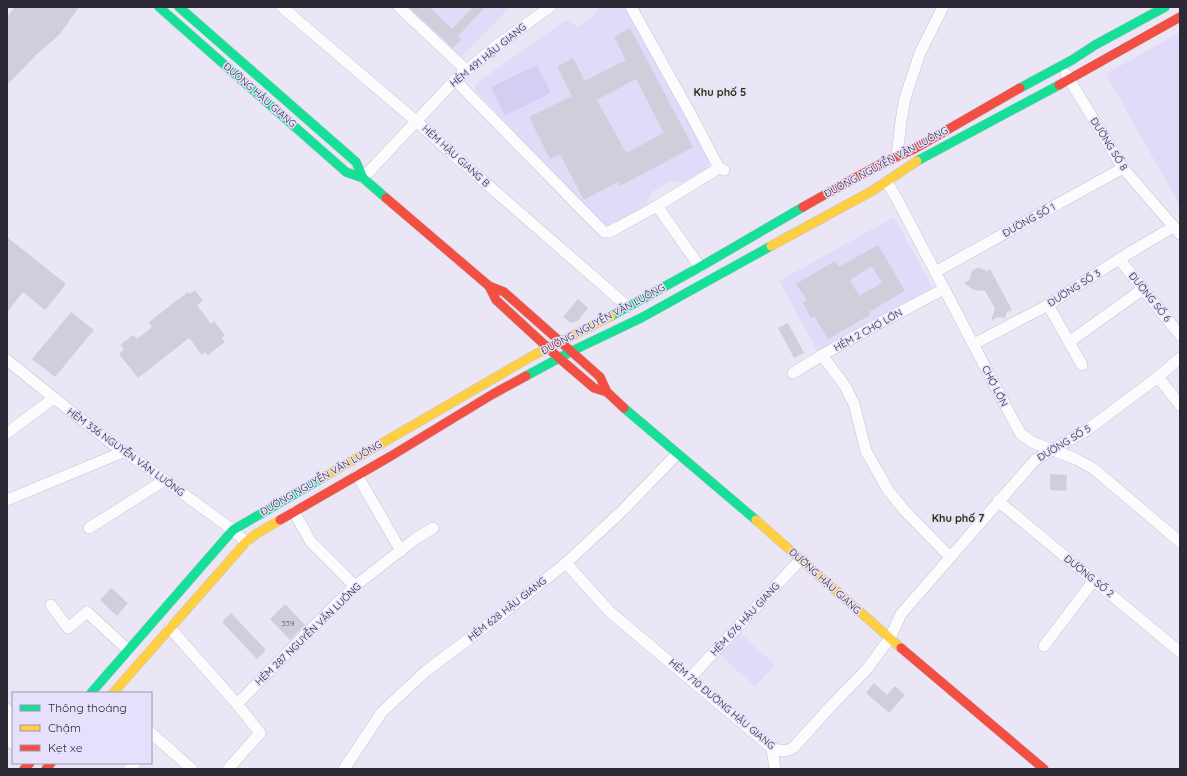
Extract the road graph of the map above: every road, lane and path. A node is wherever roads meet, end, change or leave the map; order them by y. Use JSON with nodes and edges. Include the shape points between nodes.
{"nodes":[{"id":1,"x":160,"y":7,"type":"edge"},
{"id":2,"x":179,"y":7,"type":"edge"},
{"id":3,"x":282,"y":7,"type":"edge"},
{"id":4,"x":399,"y":7,"type":"edge"},
{"id":5,"x":550,"y":7,"type":"edge"},
{"id":6,"x":631,"y":7,"type":"edge"},
{"id":7,"x":944,"y":7,"type":"edge"},
{"id":8,"x":1165,"y":7,"type":"edge"},
{"id":9,"x":1180,"y":17,"type":"edge"},
{"id":10,"x":1061,"y":66,"type":"junction"},
{"id":11,"x":466,"y":70,"type":"junction"},
{"id":12,"x":455,"y":80,"type":"junction"},
{"id":13,"x":1069,"y":80,"type":"junction"},
{"id":14,"x":416,"y":121,"type":"junction"},
{"id":15,"x":897,"y":156,"type":"junction"},
{"id":16,"x":877,"y":167,"type":"junction"},
{"id":17,"x":1122,"y":168,"type":"junction"},
{"id":18,"x":364,"y":178,"type":"junction"},
{"id":19,"x":887,"y":182,"type":"junction"},
{"id":20,"x":657,"y":206,"type":"junction"},
{"id":21,"x":1177,"y":231,"type":"edge"},
{"id":22,"x":1119,"y":259,"type":"junction"},
{"id":23,"x":700,"y":267,"type":"junction"},
{"id":24,"x":935,"y":272,"type":"junction"},
{"id":25,"x":489,"y":286,"type":"junction"},
{"id":26,"x":944,"y":289,"type":"junction"},
{"id":27,"x":1143,"y":289,"type":"junction"},
{"id":28,"x":1048,"y":305,"type":"junction"},
{"id":29,"x":628,"y":306,"type":"junction"},
{"id":30,"x":1180,"y":335,"type":"edge"},
{"id":31,"x":560,"y":342,"type":"junction"},
{"id":32,"x":1069,"y":342,"type":"junction"},
{"id":33,"x":974,"y":344,"type":"junction"},
{"id":34,"x":548,"y":348,"type":"junction"},
{"id":35,"x":572,"y":351,"type":"junction"},
{"id":36,"x":822,"y":355,"type":"junction"},
{"id":37,"x":559,"y":358,"type":"junction"},
{"id":38,"x":1180,"y":358,"type":"edge"},
{"id":39,"x":7,"y":360,"type":"edge"},
{"id":40,"x":1082,"y":365,"type":"dead end"},
{"id":41,"x":793,"y":373,"type":"dead end"},
{"id":42,"x":1158,"y":377,"type":"junction"},
{"id":43,"x":607,"y":392,"type":"junction"},
{"id":44,"x":54,"y":398,"type":"junction"},
{"id":45,"x":1180,"y":405,"type":"edge"},
{"id":46,"x":7,"y":433,"type":"edge"},
{"id":47,"x":1052,"y":450,"type":"junction"},
{"id":48,"x":123,"y":452,"type":"junction"},
{"id":49,"x":677,"y":454,"type":"junction"},
{"id":50,"x":357,"y":475,"type":"junction"},
{"id":51,"x":165,"y":480,"type":"junction"},
{"id":52,"x":7,"y":500,"type":"edge"},
{"id":53,"x":998,"y":501,"type":"junction"},
{"id":54,"x":294,"y":512,"type":"junction"},
{"id":55,"x":89,"y":528,"type":"dead end"},
{"id":56,"x":433,"y":528,"type":"dead end"},
{"id":57,"x":233,"y":530,"type":"junction"},
{"id":58,"x":246,"y":542,"type":"junction"},
{"id":59,"x":1180,"y":542,"type":"edge"},
{"id":60,"x":401,"y":550,"type":"junction"},
{"id":61,"x":950,"y":557,"type":"junction"},
{"id":62,"x":801,"y":559,"type":"junction"},
{"id":63,"x":566,"y":563,"type":"junction"},
{"id":64,"x":1094,"y":580,"type":"junction"},
{"id":65,"x":355,"y":586,"type":"junction"},
{"id":66,"x":52,"y":605,"type":"dead end"},
{"id":67,"x":170,"y":628,"type":"junction"},
{"id":68,"x":890,"y":638,"type":"junction"},
{"id":69,"x":1044,"y":646,"type":"dead end"},
{"id":70,"x":128,"y":650,"type":"junction"},
{"id":71,"x":1180,"y":652,"type":"edge"},
{"id":72,"x":690,"y":678,"type":"junction"},
{"id":73,"x":100,"y":682,"type":"junction"},
{"id":74,"x":91,"y":692,"type":"edge"},
{"id":75,"x":111,"y":692,"type":"edge"},
{"id":76,"x":113,"y":692,"type":"edge"},
{"id":77,"x":237,"y":704,"type":"junction"},
{"id":78,"x":7,"y":709,"type":"edge"},
{"id":79,"x":12,"y":724,"type":"edge"},
{"id":80,"x":12,"y":724,"type":"edge"},
{"id":81,"x":153,"y":738,"type":"edge"},
{"id":82,"x":12,"y":742,"type":"edge"},
{"id":83,"x":772,"y":748,"type":"junction"},
{"id":84,"x":192,"y":769,"type":"edge"},
{"id":85,"x":228,"y":769,"type":"edge"},
{"id":86,"x":344,"y":769,"type":"edge"},
{"id":87,"x":775,"y":769,"type":"edge"},
{"id":88,"x":1044,"y":769,"type":"edge"}],
"edges":[{"from":1,"to":18,"type":"main road","name":"ĐƯỜNG HẬU GIANG","via":[[346,172]]},
{"from":2,"to":18,"type":"main road","name":"ĐƯỜNG HẬU GIANG","via":[[356,162]]},
{"from":3,"to":14,"type":"street","name":"HẺM HẬU GIANG B"},
{"from":4,"to":11,"type":"street"},
{"from":5,"to":11,"type":"street","name":"HẺM 491 HẬU GIANG"},
{"from":6,"to":20,"type":"street","via":[[722,169]]},
{"from":7,"to":15,"type":"street","via":[[920,53],[905,98]]},
{"from":8,"to":10,"type":"main road","name":"ĐƯỜNG NGUYỄN VĂN LUÔNG"},
{"from":9,"to":13,"type":"main road","name":"ĐƯỜNG NGUYỄN VĂN LUÔNG"},
{"from":10,"to":13,"type":"street","name":"ĐƯỜNG SỐ 8"},
{"from":10,"to":15,"type":"main road","name":"ĐƯỜNG NGUYỄN VĂN LUÔNG","via":[[914,149]]},
{"from":11,"to":12,"type":"street","name":"HẺM 491 HẬU GIANG"},
{"from":12,"to":14,"type":"street","name":"HẺM 491 HẬU GIANG"},
{"from":12,"to":20,"type":"street","via":[[604,232],[609,232]]},
{"from":13,"to":17,"type":"street","name":"ĐƯỜNG SỐ 8"},
{"from":13,"to":19,"type":"main road","name":"ĐƯỜNG NGUYỄN VĂN LUÔNG","via":[[920,160]]},
{"from":14,"to":18,"type":"street","name":"HẺM 491 HẬU GIANG"},
{"from":14,"to":29,"type":"street","name":"HẺM HẬU GIANG B"},
{"from":15,"to":16,"type":"main road","name":"ĐƯỜNG NGUYỄN VĂN LUÔNG"},
{"from":16,"to":19,"type":"main road","name":"CHỢ LỚN"},
{"from":16,"to":23,"type":"main road","name":"ĐƯỜNG NGUYỄN VĂN LUÔNG"},
{"from":17,"to":21,"type":"street","name":"ĐƯỜNG SỐ 8"},
{"from":17,"to":24,"type":"street","name":"ĐƯỜNG SỐ 1"},
{"from":18,"to":25,"type":"main road","name":"ĐƯỜNG HẬU GIANG"},
{"from":19,"to":24,"type":"street","name":"CHỢ LỚN"},
{"from":19,"to":35,"type":"main road","name":"ĐƯỜNG NGUYỄN VĂN LUÔNG","via":[[640,318]]},
{"from":20,"to":23,"type":"street"},
{"from":21,"to":22,"type":"street","name":"ĐƯỜNG SỐ 3"},
{"from":22,"to":27,"type":"street","name":"ĐƯỜNG SỐ 6"},
{"from":22,"to":28,"type":"street","name":"ĐƯỜNG SỐ 3"},
{"from":23,"to":29,"type":"main road","name":"ĐƯỜNG NGUYỄN VĂN LUÔNG"},
{"from":24,"to":26,"type":"street","name":"CHỢ LỚN"},
{"from":25,"to":31,"type":"main road","name":"ĐƯỜNG HẬU GIANG","via":[[504,292]]},
{"from":25,"to":34,"type":"main road","name":"ĐƯỜNG HẬU GIANG","via":[[496,300]]},
{"from":26,"to":33,"type":"street","name":"CHỢ LỚN"},
{"from":26,"to":36,"type":"street","name":"HẺM 2 CHỢ LỚN"},
{"from":27,"to":30,"type":"street","name":"ĐƯỜNG SỐ 6"},
{"from":27,"to":32,"type":"street"},
{"from":28,"to":32,"type":"street"},
{"from":28,"to":33,"type":"street","name":"ĐƯỜNG SỐ 3"},
{"from":29,"to":31,"type":"main road","name":"ĐƯỜNG NGUYỄN VĂN LUÔNG"},
{"from":31,"to":34,"type":"main road","name":"ĐƯỜNG NGUYỄN VĂN LUÔNG"},
{"from":31,"to":35,"type":"main road","name":"ĐƯỜNG HẬU GIANG"},
{"from":32,"to":40,"type":"street"},
{"from":33,"to":47,"type":"street","name":"CHỢ LỚN","via":[[1021,434],[1032,442]]},
{"from":34,"to":37,"type":"main road","name":"ĐƯỜNG HẬU GIANG"},
{"from":34,"to":57,"type":"main road","name":"ĐƯỜNG NGUYỄN VĂN LUÔNG"},
{"from":35,"to":37,"type":"main road","name":"ĐƯỜNG NGUYỄN VĂN LUÔNG"},
{"from":35,"to":43,"type":"main road","name":"ĐƯỜNG HẬU GIANG","via":[[600,377]]},
{"from":36,"to":41,"type":"street","name":"HẺM 2 CHỢ LỚN"},
{"from":36,"to":61,"type":"street","via":[[845,386],[854,404],[866,451],[888,490]]},
{"from":37,"to":43,"type":"main road","name":"ĐƯỜNG HẬU GIANG","via":[[594,388]]},
{"from":37,"to":50,"type":"main road","name":"ĐƯỜNG NGUYỄN VĂN LUÔNG"},
{"from":38,"to":42,"type":"street","name":"ĐƯỜNG SỐ 5"},
{"from":39,"to":44,"type":"street","name":"HẺM 336 NGUYỄN VĂN LUÔNG"},
{"from":42,"to":45,"type":"street"},
{"from":42,"to":47,"type":"street","name":"ĐƯỜNG SỐ 5","via":[[1087,430]]},
{"from":43,"to":49,"type":"main road","name":"ĐƯỜNG HẬU GIANG"},
{"from":44,"to":46,"type":"street"},
{"from":44,"to":48,"type":"street","name":"HẺM 336 NGUYỄN VĂN LUÔNG"},
{"from":47,"to":53,"type":"street","name":"ĐƯỜNG SỐ 5","via":[[1035,460]]},
{"from":47,"to":59,"type":"street","name":"CHỢ LỚN","via":[[1094,469]]},
{"from":48,"to":51,"type":"street","name":"HẺM 336 NGUYỄN VĂN LUÔNG","via":[[130,454]]},
{"from":48,"to":52,"type":"street"},
{"from":49,"to":62,"type":"main road","name":"ĐƯỜNG HẬU GIANG"},
{"from":49,"to":63,"type":"street","name":"HẺM 628 HẬU GIANG","via":[[622,511]]},
{"from":50,"to":54,"type":"main road","name":"ĐƯỜNG NGUYỄN VĂN LUÔNG"},
{"from":50,"to":60,"type":"street"},
{"from":51,"to":55,"type":"street"},
{"from":51,"to":57,"type":"street","name":"HẺM 336 NGUYỄN VĂN LUÔNG"},
{"from":53,"to":61,"type":"street","name":"ĐƯỜNG SỐ 5"},
{"from":53,"to":64,"type":"street","name":"ĐƯỜNG SỐ 2"},
{"from":54,"to":58,"type":"main road","name":"ĐƯỜNG NGUYỄN VĂN LUÔNG"},
{"from":54,"to":65,"type":"street","via":[[311,542]]},
{"from":56,"to":60,"type":"street","name":"HẺM 287 NGUYỄN VĂN LUÔNG"},
{"from":57,"to":58,"type":"street","name":"HẺM 336 NGUYỄN VĂN LUÔNG"},
{"from":57,"to":70,"type":"main road","name":"ĐƯỜNG NGUYỄN VĂN LUÔNG"},
{"from":58,"to":67,"type":"main road","name":"ĐƯỜNG NGUYỄN VĂN LUÔNG"},
{"from":60,"to":65,"type":"street","name":"HẺM 287 NGUYỄN VĂN LUÔNG"},
{"from":61,"to":68,"type":"street","name":"ĐƯỜNG SỐ 5","via":[[901,614]]},
{"from":62,"to":68,"type":"main road","name":"ĐƯỜNG HẬU GIANG"},
{"from":62,"to":72,"type":"street","name":"HẺM 676 HẬU GIANG"},
{"from":63,"to":72,"type":"street","name":"HẺM 710 ĐƯỜNG HẬU GIANG","via":[[610,612]]},
{"from":63,"to":86,"type":"street","name":"HẺM 628 HẬU GIANG","via":[[426,671],[382,712]]},
{"from":64,"to":69,"type":"street"},
{"from":64,"to":71,"type":"street","name":"ĐƯỜNG SỐ 2"},
{"from":65,"to":77,"type":"street","name":"HẺM 287 NGUYỄN VĂN LUÔNG"},
{"from":66,"to":70,"type":"street","via":[[68,628],[87,612]]},
{"from":67,"to":76,"type":"main road","name":"ĐƯỜNG NGUYỄN VĂN LUÔNG"},
{"from":67,"to":77,"type":"street"},
{"from":68,"to":83,"type":"street","name":"HẺM 710 ĐƯỜNG HẬU GIANG","via":[[867,669],[794,747],[783,751]]},
{"from":68,"to":88,"type":"main road","name":"ĐƯỜNG HẬU GIANG"},
{"from":70,"to":73,"type":"main road","name":"ĐƯỜNG NGUYỄN VĂN LUÔNG"},
{"from":72,"to":83,"type":"street","name":"HẺM 710 ĐƯỜNG HẬU GIANG"},
{"from":73,"to":74,"type":"main road","name":"ĐƯỜNG NGUYỄN VĂN LUÔNG"},
{"from":73,"to":75,"type":"street"},
{"from":77,"to":85,"type":"street","via":[[260,733]]},
{"from":78,"to":80,"type":"street"},
{"from":79,"to":82,"type":"street","via":[[8,736]]},
{"from":81,"to":84,"type":"street"},
{"from":83,"to":87,"type":"street"}]}
